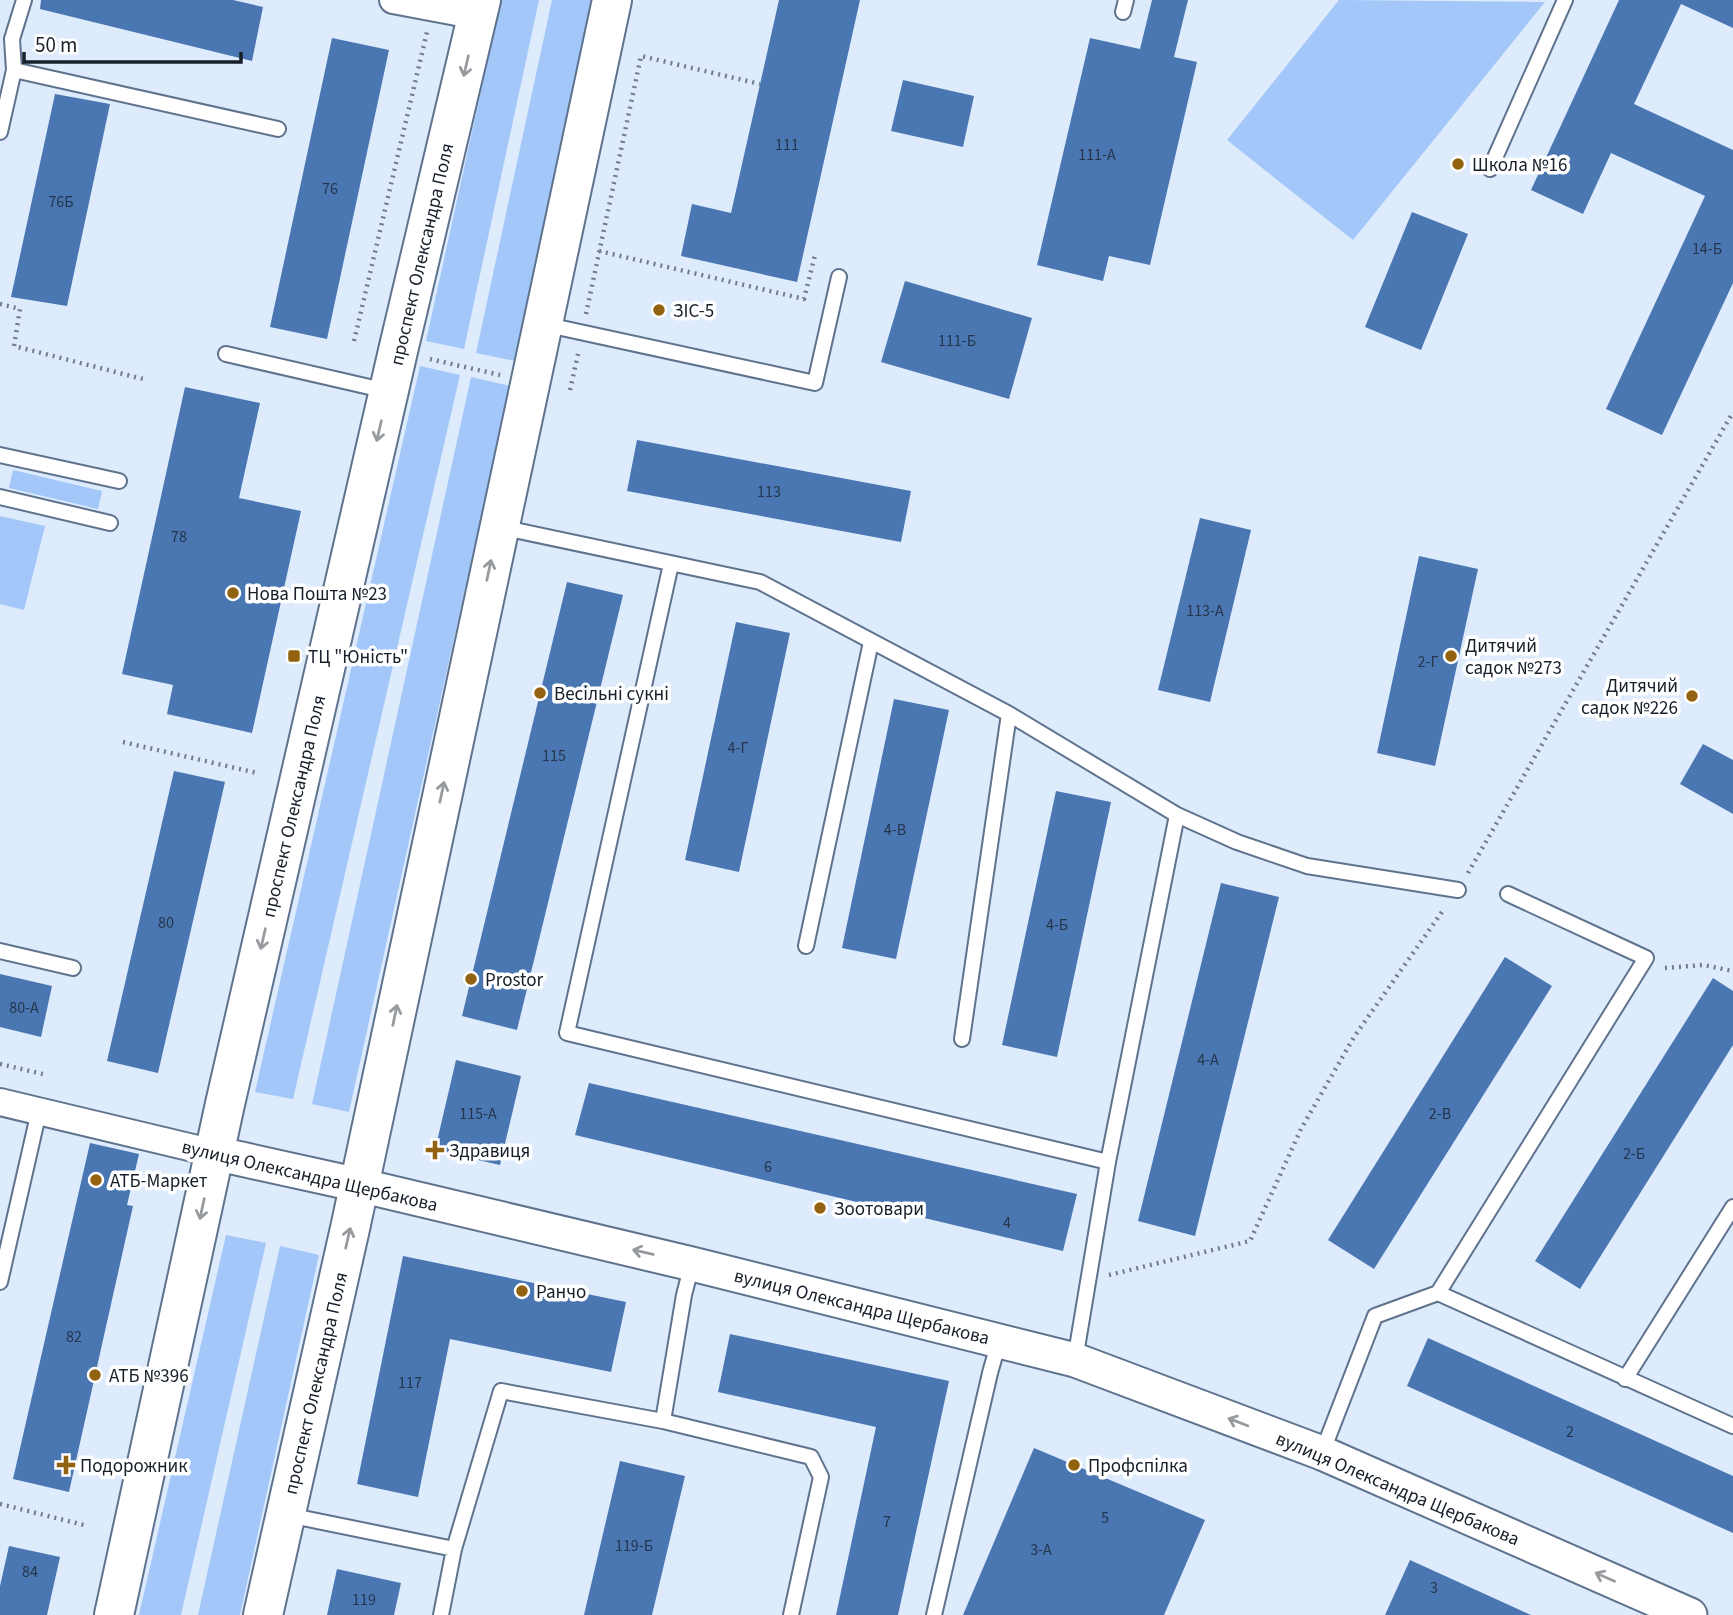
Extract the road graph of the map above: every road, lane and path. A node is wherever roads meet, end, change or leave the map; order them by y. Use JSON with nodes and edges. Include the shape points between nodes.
{"nodes":[{"id":1,"x":23,"y":0,"type":"edge"},
{"id":2,"x":393,"y":0,"type":"edge"},
{"id":3,"x":612,"y":0,"type":"edge"},
{"id":4,"x":1565,"y":0,"type":"edge"},
{"id":5,"x":433,"y":8,"type":"junction"},
{"id":6,"x":480,"y":8,"type":"edge"},
{"id":7,"x":14,"y":70,"type":"junction"},
{"id":8,"x":761,"y":84,"type":"dead end"},
{"id":9,"x":278,"y":129,"type":"dead end"},
{"id":10,"x":0,"y":132,"type":"edge"},
{"id":11,"x":1490,"y":169,"type":"dead end"},
{"id":12,"x":599,"y":251,"type":"junction"},
{"id":13,"x":815,"y":255,"type":"dead end"},
{"id":14,"x":839,"y":277,"type":"dead end"},
{"id":15,"x":0,"y":304,"type":"edge"},
{"id":16,"x":544,"y":324,"type":"junction"},
{"id":17,"x":582,"y":333,"type":"junction"},
{"id":18,"x":354,"y":341,"type":"dead end"},
{"id":19,"x":226,"y":354,"type":"dead end"},
{"id":20,"x":417,"y":356,"type":"dead end"},
{"id":21,"x":511,"y":377,"type":"dead end"},
{"id":22,"x":144,"y":379,"type":"dead end"},
{"id":23,"x":570,"y":390,"type":"dead end"},
{"id":24,"x":388,"y":391,"type":"junction"},
{"id":25,"x":1733,"y":412,"type":"edge"},
{"id":26,"x":0,"y":455,"type":"edge"},
{"id":27,"x":119,"y":481,"type":"dead end"},
{"id":28,"x":0,"y":497,"type":"edge"},
{"id":29,"x":110,"y":523,"type":"dead end"},
{"id":30,"x":498,"y":526,"type":"junction"},
{"id":31,"x":671,"y":564,"type":"junction"},
{"id":32,"x":871,"y":642,"type":"junction"},
{"id":33,"x":1009,"y":714,"type":"junction"},
{"id":34,"x":123,"y":742,"type":"dead end"},
{"id":35,"x":257,"y":773,"type":"dead end"},
{"id":36,"x":1177,"y":816,"type":"junction"},
{"id":37,"x":1458,"y":890,"type":"junction"},
{"id":38,"x":1508,"y":894,"type":"dead end"},
{"id":39,"x":806,"y":946,"type":"dead end"},
{"id":40,"x":0,"y":951,"type":"edge"},
{"id":41,"x":1646,"y":958,"type":"junction"},
{"id":42,"x":73,"y":968,"type":"dead end"},
{"id":43,"x":1733,"y":971,"type":"edge"},
{"id":44,"x":962,"y":1039,"type":"dead end"},
{"id":45,"x":0,"y":1064,"type":"edge"},
{"id":46,"x":47,"y":1075,"type":"dead end"},
{"id":47,"x":0,"y":1102,"type":"edge"},
{"id":48,"x":39,"y":1111,"type":"junction"},
{"id":49,"x":214,"y":1153,"type":"junction"},
{"id":50,"x":1108,"y":1163,"type":"junction"},
{"id":51,"x":359,"y":1185,"type":"junction"},
{"id":52,"x":1733,"y":1207,"type":"edge"},
{"id":53,"x":692,"y":1264,"type":"junction"},
{"id":54,"x":1088,"y":1280,"type":"junction"},
{"id":55,"x":0,"y":1282,"type":"edge"},
{"id":56,"x":1438,"y":1293,"type":"junction"},
{"id":57,"x":999,"y":1340,"type":"junction"},
{"id":58,"x":1075,"y":1360,"type":"junction"},
{"id":59,"x":1625,"y":1379,"type":"junction"},
{"id":60,"x":663,"y":1421,"type":"junction"},
{"id":61,"x":1733,"y":1426,"type":"edge"},
{"id":62,"x":1322,"y":1453,"type":"junction"},
{"id":63,"x":0,"y":1504,"type":"edge"},
{"id":64,"x":285,"y":1515,"type":"junction"},
{"id":65,"x":88,"y":1526,"type":"dead end"},
{"id":66,"x":454,"y":1549,"type":"junction"},
{"id":67,"x":114,"y":1615,"type":"edge"},
{"id":68,"x":263,"y":1615,"type":"edge"},
{"id":69,"x":441,"y":1615,"type":"edge"},
{"id":70,"x":791,"y":1615,"type":"edge"},
{"id":71,"x":934,"y":1615,"type":"edge"},
{"id":72,"x":1690,"y":1615,"type":"edge"}],
"edges":[{"from":1,"to":7,"type":"lane","via":[[12,39]]},
{"from":2,"to":5,"type":"street"},
{"from":3,"to":16,"type":"main road","name":"проспект Олександра Поля"},
{"from":4,"to":11,"type":"lane"},
{"from":5,"to":6,"type":"street"},
{"from":5,"to":18,"type":"path"},
{"from":6,"to":24,"type":"main road","name":"проспект Олександра Поля","one_way":true},
{"from":7,"to":9,"type":"lane"},
{"from":7,"to":10,"type":"lane"},
{"from":8,"to":12,"type":"path","via":[[641,56]]},
{"from":12,"to":13,"type":"path","via":[[804,299]]},
{"from":12,"to":17,"type":"path"},
{"from":14,"to":17,"type":"lane","via":[[815,383]]},
{"from":15,"to":22,"type":"path","via":[[20,309],[14,345]]},
{"from":16,"to":17,"type":"lane"},
{"from":16,"to":30,"type":"main road","name":"проспект Олександра Поля"},
{"from":17,"to":23,"type":"path"},
{"from":19,"to":24,"type":"lane"},
{"from":20,"to":21,"type":"path"},
{"from":24,"to":49,"type":"main road","name":"проспект Олександра Поля","one_way":true},
{"from":25,"to":37,"type":"path"},
{"from":26,"to":27,"type":"lane"},
{"from":28,"to":29,"type":"lane"},
{"from":30,"to":31,"type":"lane"},
{"from":51,"to":30,"type":"main road","name":"проспект Олександра Поля","one_way":true},
{"from":31,"to":32,"type":"lane","via":[[760,582]]},
{"from":31,"to":50,"type":"lane","via":[[567,1033]]},
{"from":32,"to":33,"type":"lane"},
{"from":32,"to":39,"type":"lane"},
{"from":33,"to":36,"type":"lane"},
{"from":33,"to":44,"type":"lane"},
{"from":34,"to":35,"type":"path"},
{"from":36,"to":37,"type":"lane","via":[[1307,866]]},
{"from":36,"to":50,"type":"lane"},
{"from":37,"to":54,"type":"path","via":[[1354,1037],[1301,1129],[1250,1241]]},
{"from":38,"to":41,"type":"lane"},
{"from":40,"to":42,"type":"lane"},
{"from":41,"to":43,"type":"path","via":[[1667,969],[1703,965]]},
{"from":41,"to":56,"type":"lane"},
{"from":45,"to":46,"type":"path"},
{"from":47,"to":48,"type":"street","name":"вулиця Олександра Щербакова"},
{"from":48,"to":49,"type":"street","name":"вулиця Олександра Щербакова"},
{"from":48,"to":55,"type":"lane"},
{"from":49,"to":51,"type":"street","name":"вулиця Олександра Щербакова"},
{"from":49,"to":67,"type":"main road","name":"проспект Олександра Поля","one_way":true},
{"from":50,"to":54,"type":"lane"},
{"from":53,"to":51,"type":"street","name":"вулиця Олександра Щербакова","one_way":true},
{"from":64,"to":51,"type":"main road","name":"проспект Олександра Поля","one_way":true},
{"from":52,"to":59,"type":"lane"},
{"from":53,"to":57,"type":"street","name":"вулиця Олександра Щербакова"},
{"from":53,"to":60,"type":"lane"},
{"from":54,"to":58,"type":"lane"},
{"from":56,"to":59,"type":"lane"},
{"from":56,"to":62,"type":"lane","via":[[1375,1316]]},
{"from":57,"to":58,"type":"street","name":"вулиця Олександра Щербакова"},
{"from":57,"to":71,"type":"lane"},
{"from":62,"to":58,"type":"street","name":"вулиця Олександра Щербакова","one_way":true},
{"from":59,"to":61,"type":"lane"},
{"from":60,"to":66,"type":"lane","via":[[501,1391]]},
{"from":60,"to":70,"type":"lane","via":[[811,1457],[821,1477]]},
{"from":72,"to":62,"type":"street","name":"вулиця Олександра Щербакова","one_way":true,"via":[[1647,1601]]},
{"from":63,"to":65,"type":"path"},
{"from":64,"to":66,"type":"lane"},
{"from":64,"to":68,"type":"main road","name":"проспект Олександра Поля"},
{"from":66,"to":69,"type":"lane"}]}
